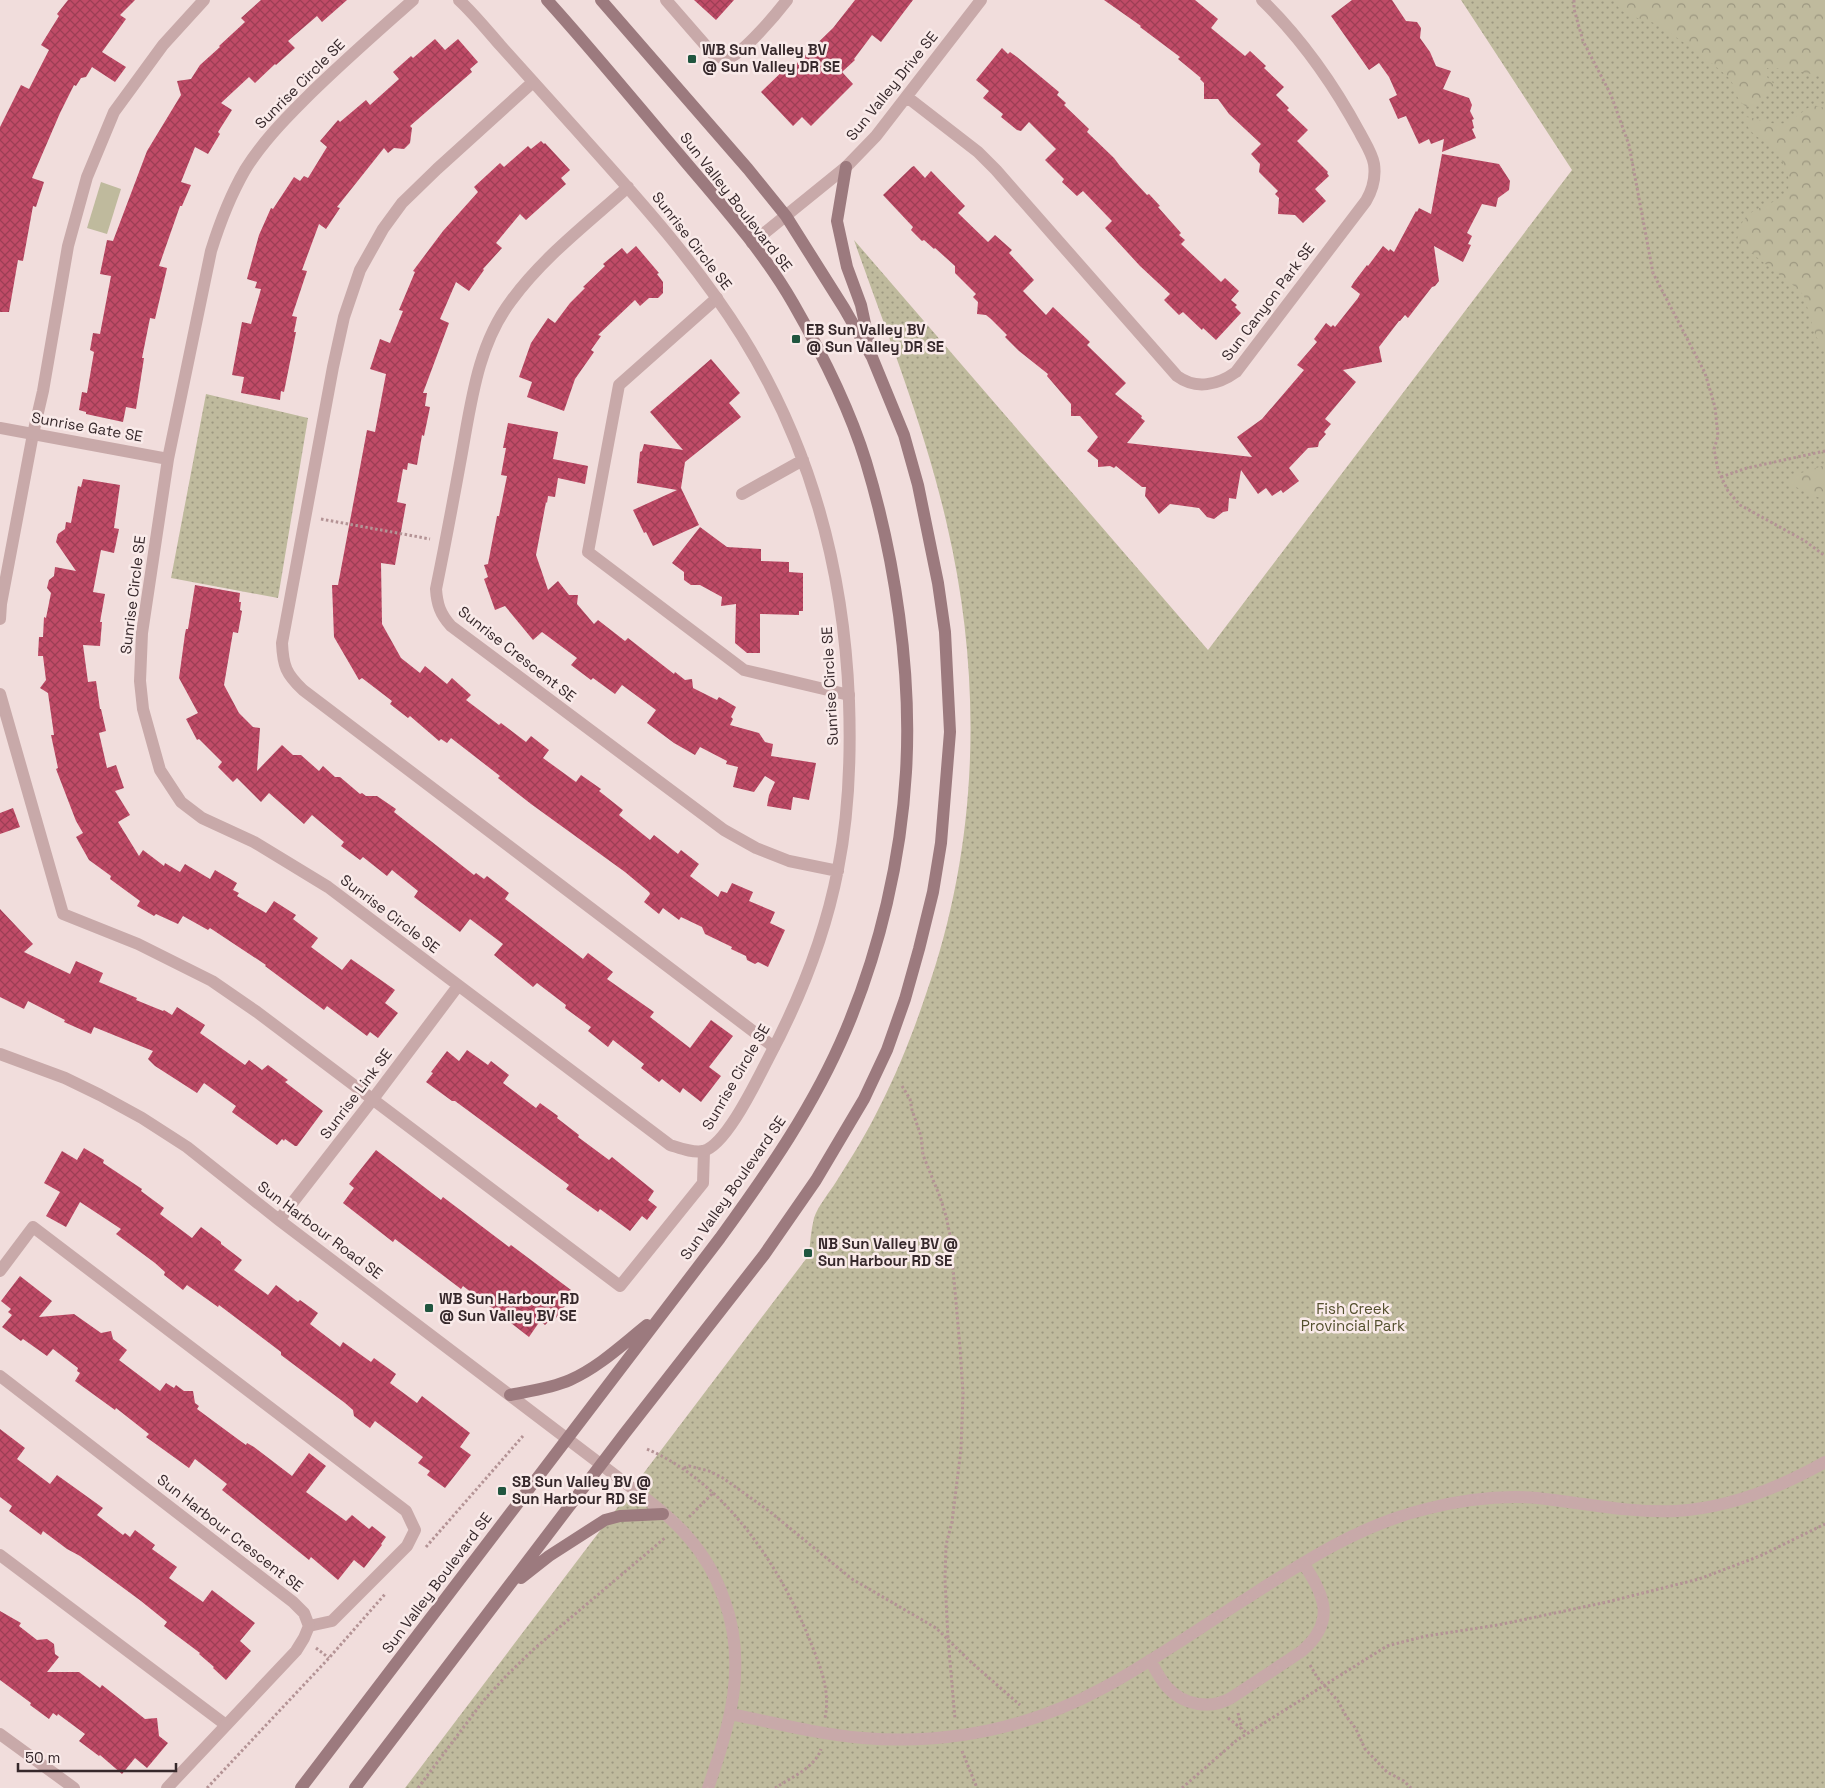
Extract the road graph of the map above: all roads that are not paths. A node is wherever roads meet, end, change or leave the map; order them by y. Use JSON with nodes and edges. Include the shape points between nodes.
{"nodes":[{"id":1,"x":204,"y":0,"type":"edge"},
{"id":2,"x":413,"y":0,"type":"edge"},
{"id":3,"x":459,"y":0,"type":"edge"},
{"id":4,"x":547,"y":0,"type":"edge"},
{"id":5,"x":601,"y":0,"type":"edge"},
{"id":6,"x":666,"y":0,"type":"edge"},
{"id":7,"x":787,"y":0,"type":"edge"},
{"id":8,"x":981,"y":0,"type":"edge"},
{"id":9,"x":1262,"y":0,"type":"edge"},
{"id":10,"x":533,"y":82,"type":"junction"},
{"id":11,"x":908,"y":97,"type":"junction"},
{"id":12,"x":846,"y":167,"type":"junction"},
{"id":13,"x":628,"y":187,"type":"junction"},
{"id":14,"x":786,"y":216,"type":"junction"},
{"id":15,"x":752,"y":243,"type":"junction"},
{"id":16,"x":717,"y":298,"type":"junction"},
{"id":17,"x":872,"y":357,"type":"junction"},
{"id":18,"x":0,"y":428,"type":"edge"},
{"id":19,"x":33,"y":434,"type":"junction"},
{"id":20,"x":168,"y":459,"type":"junction"},
{"id":21,"x":803,"y":460,"type":"junction"},
{"id":22,"x":742,"y":494,"type":"dead end"},
{"id":23,"x":0,"y":619,"type":"edge"},
{"id":24,"x":0,"y":694,"type":"edge"},
{"id":25,"x":849,"y":695,"type":"junction"},
{"id":26,"x":838,"y":871,"type":"junction"},
{"id":27,"x":458,"y":986,"type":"junction"},
{"id":28,"x":774,"y":1047,"type":"junction"},
{"id":29,"x":0,"y":1054,"type":"edge"},
{"id":30,"x":373,"y":1099,"type":"junction"},
{"id":31,"x":704,"y":1151,"type":"junction"},
{"id":32,"x":279,"y":1220,"type":"junction"},
{"id":33,"x":0,"y":1271,"type":"edge"},
{"id":34,"x":662,"y":1313,"type":"junction"},
{"id":35,"x":0,"y":1376,"type":"edge"},
{"id":36,"x":510,"y":1395,"type":"junction"},
{"id":37,"x":567,"y":1438,"type":"junction"},
{"id":38,"x":1825,"y":1462,"type":"edge"},
{"id":39,"x":601,"y":1464,"type":"junction"},
{"id":40,"x":663,"y":1514,"type":"junction"},
{"id":41,"x":0,"y":1555,"type":"edge"},
{"id":42,"x":1303,"y":1562,"type":"junction"},
{"id":43,"x":505,"y":1591,"type":"junction"},
{"id":44,"x":309,"y":1626,"type":"junction"},
{"id":45,"x":1150,"y":1660,"type":"junction"},
{"id":46,"x":731,"y":1714,"type":"junction"},
{"id":47,"x":226,"y":1725,"type":"junction"},
{"id":48,"x":0,"y":1734,"type":"edge"},
{"id":49,"x":74,"y":1788,"type":"edge"},
{"id":50,"x":167,"y":1788,"type":"edge"},
{"id":51,"x":301,"y":1788,"type":"edge"},
{"id":52,"x":355,"y":1788,"type":"edge"},
{"id":53,"x":708,"y":1788,"type":"edge"}],
"edges":[{"from":1,"to":19,"type":"street","via":[[163,45],[114,112],[87,177],[68,246]]},
{"from":2,"to":20,"type":"street","name":"Sunrise Circle SE","via":[[336,68],[280,124],[256,154],[231,195],[211,251]]},
{"from":3,"to":10,"type":"street","name":"Sunrise Circle SE"},
{"from":4,"to":15,"type":"main road","name":"Sun Valley Boulevard SE"},
{"from":5,"to":14,"type":"main road","name":"Sun Valley Boulevard SE"},
{"from":6,"to":7,"type":"street","via":[[721,58],[740,51]]},
{"from":8,"to":11,"type":"street","name":"Sun Valley Drive SE"},
{"from":9,"to":11,"type":"street","name":"Sun Canyon Park SE","via":[[1289,29],[1349,112],[1374,163],[1374,184],[1366,201],[1236,372],[1220,382],[1193,384],[1178,376],[996,170]]},
{"from":10,"to":13,"type":"street","name":"Sunrise Circle SE"},
{"from":10,"to":28,"type":"street","via":[[402,202],[382,229],[360,270],[344,316],[282,643],[282,660],[290,678],[303,690]]},
{"from":11,"to":12,"type":"street","name":"Sun Valley Drive SE"},
{"from":12,"to":14,"type":"street","name":"Sun Valley Drive SE"},
{"from":12,"to":17,"type":"main road","via":[[838,230],[861,305]]},
{"from":13,"to":16,"type":"street","name":"Sunrise Circle SE"},
{"from":13,"to":26,"type":"street","name":"Sunrise Crescent SE","via":[[529,278],[510,302],[492,335],[475,378],[436,588],[439,608],[451,626],[724,830],[789,861]]},
{"from":14,"to":15,"type":"street","name":"Sun Valley Drive SE"},
{"from":14,"to":17,"type":"main road","name":"Sun Valley Boulevard SE"},
{"from":15,"to":34,"type":"main road","name":"Sun Valley Boulevard SE","via":[[814,340],[865,459],[898,607],[904,668],[906,771],[901,823],[881,926],[846,1031],[801,1121],[780,1155]]},
{"from":16,"to":21,"type":"street","name":"Sunrise Circle SE","via":[[765,376]]},
{"from":16,"to":25,"type":"street","via":[[619,385],[588,552],[744,670]]},
{"from":17,"to":39,"type":"main road","name":"Sun Valley Boulevard SE","via":[[904,435],[918,485],[946,641],[950,732],[947,788],[938,862],[919,949],[906,1000],[887,1050],[864,1099],[816,1180],[764,1255]]},
{"from":18,"to":19,"type":"street","name":"Sunrise Gate SE"},
{"from":19,"to":20,"type":"street","name":"Sunrise Gate SE"},
{"from":19,"to":23,"type":"street"},
{"from":20,"to":27,"type":"street","name":"Sunrise Circle SE","via":[[142,632],[140,681],[143,709],[160,770],[181,802],[202,818],[254,842],[328,888]]},
{"from":21,"to":22,"type":"street"},
{"from":21,"to":25,"type":"street","name":"Sunrise Circle SE","via":[[819,506],[835,571]]},
{"from":24,"to":30,"type":"street","via":[[63,914],[138,944],[212,981]]},
{"from":25,"to":26,"type":"street","name":"Sunrise Circle SE","via":[[849,783]]},
{"from":26,"to":28,"type":"street","name":"Sunrise Circle SE","via":[[819,944]]},
{"from":27,"to":30,"type":"street","name":"Sunrise Link SE"},
{"from":27,"to":31,"type":"street","name":"Sunrise Circle SE","via":[[670,1145]]},
{"from":28,"to":31,"type":"street","name":"Sunrise Circle SE","via":[[726,1133]]},
{"from":29,"to":32,"type":"street","name":"Sun Harbour Road SE","via":[[65,1078],[142,1118],[187,1147]]},
{"from":30,"to":31,"type":"street","via":[[620,1286],[703,1183]]},
{"from":30,"to":32,"type":"street","name":"Sunrise Link SE"},
{"from":32,"to":36,"type":"street","name":"Sun Harbour Road SE"},
{"from":33,"to":44,"type":"street","via":[[33,1227],[406,1511],[415,1530],[407,1546],[332,1621]]},
{"from":34,"to":36,"type":"main road","via":[[598,1365],[553,1386]]},
{"from":34,"to":37,"type":"main road","name":"Sun Valley Boulevard SE"},
{"from":35,"to":44,"type":"street","name":"Sun Harbour Crescent SE","via":[[293,1602],[304,1613]]},
{"from":36,"to":37,"type":"street","name":"Sun Harbour Road SE"},
{"from":37,"to":39,"type":"street","name":"Sun Harbour Road SE"},
{"from":37,"to":51,"type":"main road","name":"Sun Valley Boulevard SE"},
{"from":38,"to":42,"type":"street","via":[[1766,1491],[1727,1503],[1690,1509],[1628,1510],[1521,1498],[1446,1505],[1403,1515],[1362,1530]]},
{"from":39,"to":40,"type":"street","name":"Sun Harbour Road SE"},
{"from":39,"to":43,"type":"main road","name":"Sun Valley Boulevard SE"},
{"from":40,"to":43,"type":"main road","via":[[605,1520],[549,1556]]},
{"from":40,"to":46,"type":"street","name":"Sun Harbour Road SE","via":[[678,1526],[708,1564],[730,1617],[736,1663]]},
{"from":41,"to":47,"type":"street"},
{"from":42,"to":45,"type":"street"},
{"from":42,"to":45,"type":"street","via":[[1322,1596],[1324,1619],[1319,1632],[1301,1652],[1231,1698],[1215,1704],[1184,1700],[1164,1683]]},
{"from":43,"to":52,"type":"main road","name":"Sun Valley Boulevard SE"},
{"from":44,"to":47,"type":"street","via":[[296,1651]]},
{"from":45,"to":46,"type":"street","via":[[1088,1696],[1033,1720],[958,1736],[892,1740],[840,1736]]},
{"from":46,"to":53,"type":"street","name":"Sun Harbour Road SE"},
{"from":47,"to":50,"type":"street"},
{"from":48,"to":49,"type":"street"}]}
